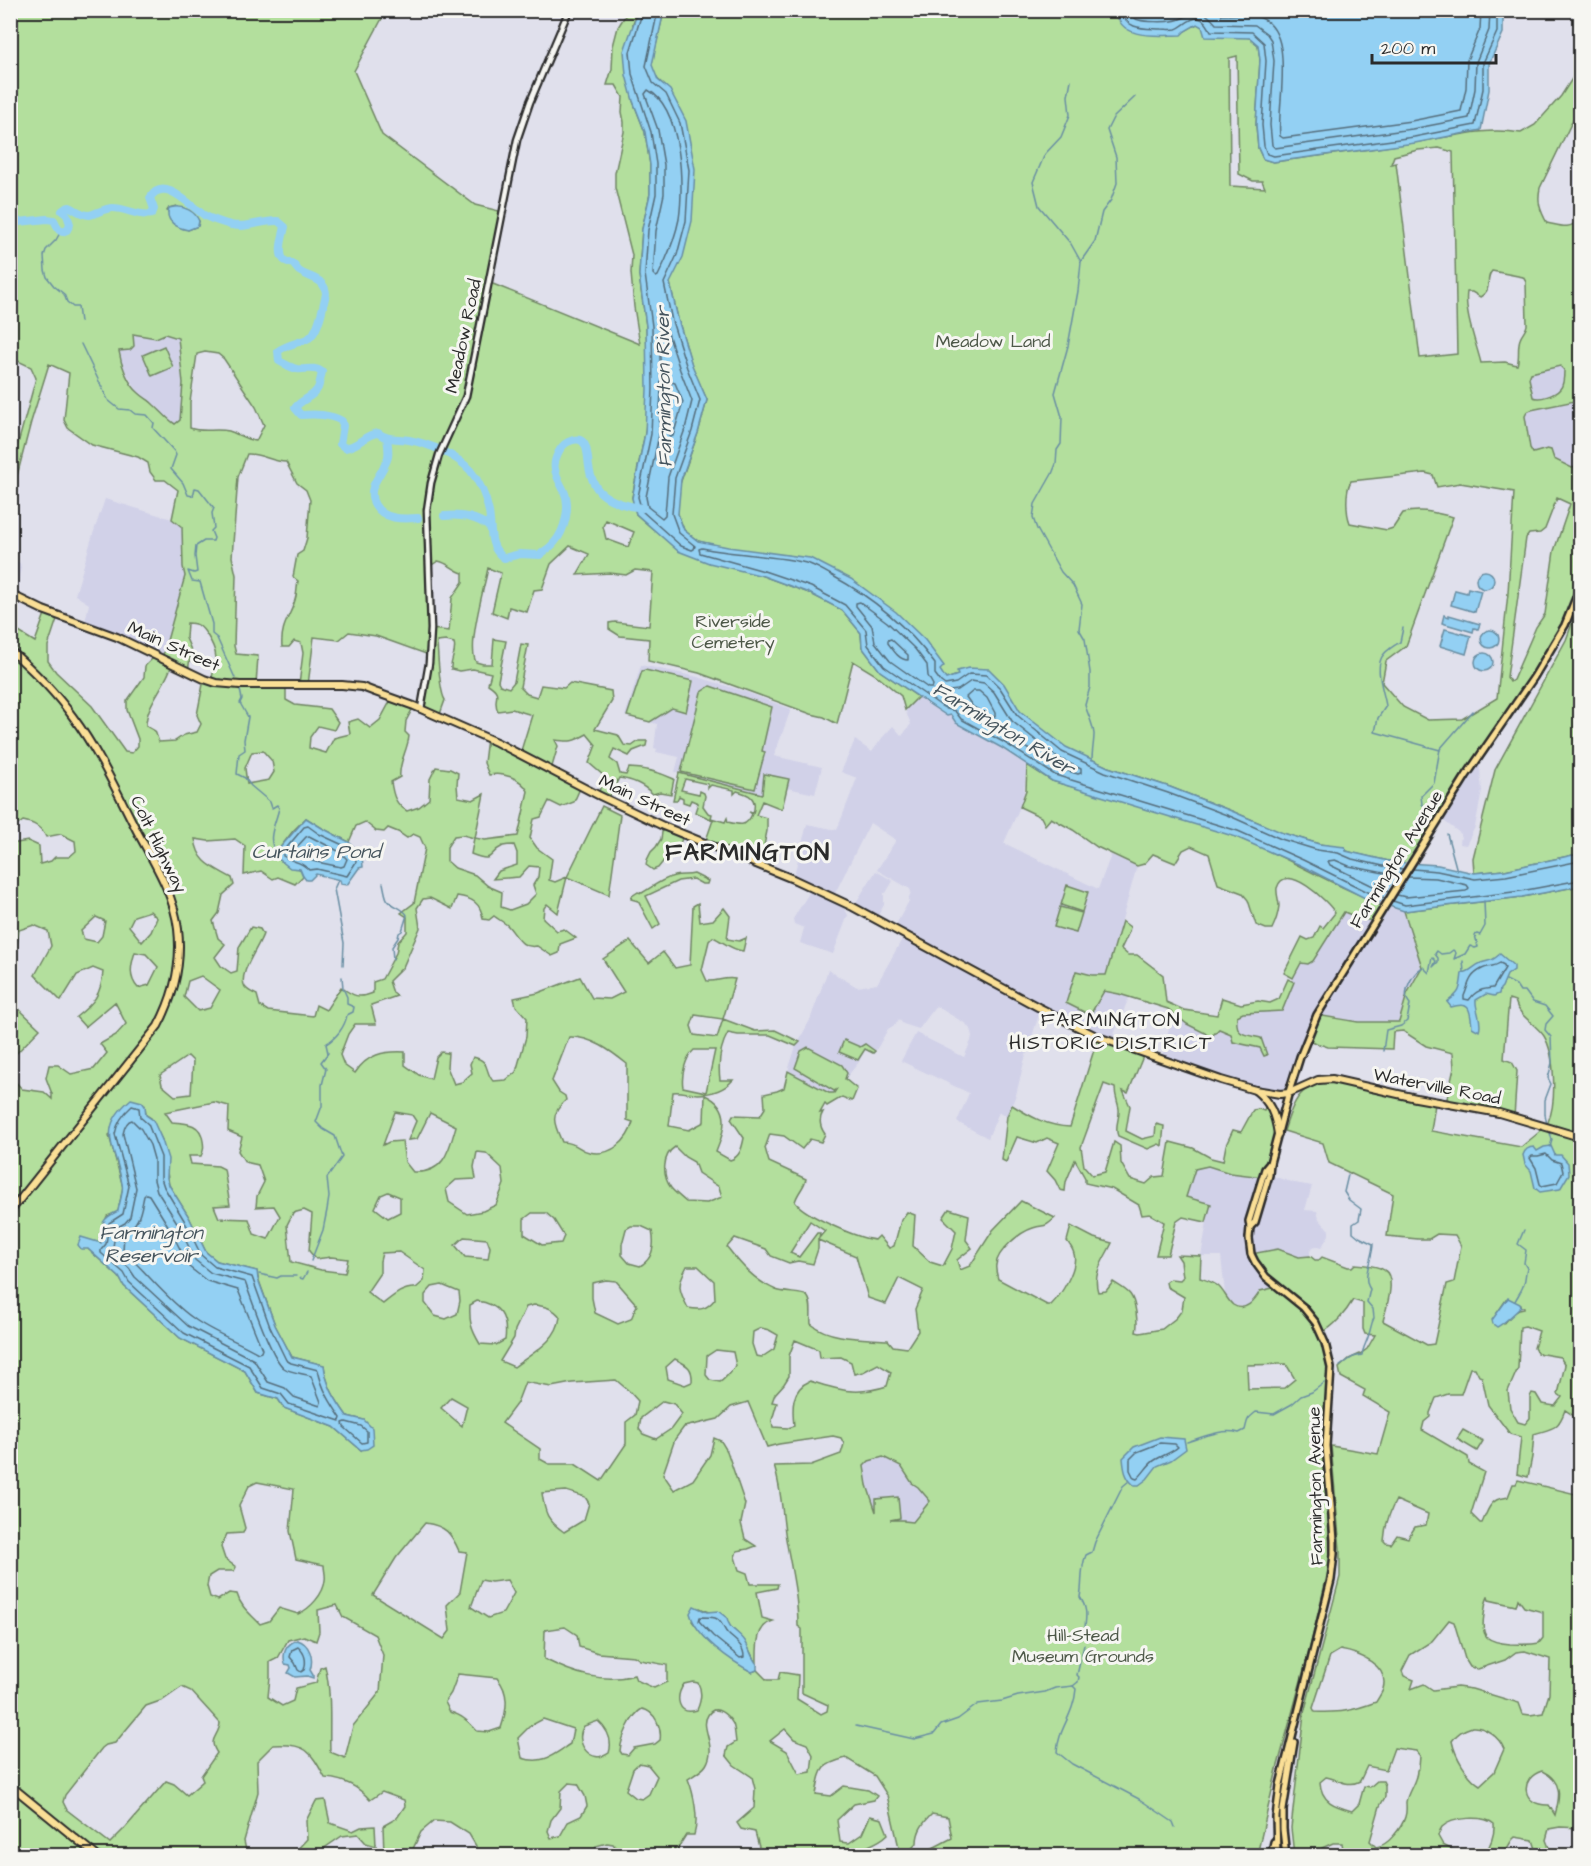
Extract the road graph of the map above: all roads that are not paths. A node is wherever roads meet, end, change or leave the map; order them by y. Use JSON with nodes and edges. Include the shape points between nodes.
{"nodes":[{"id":1,"x":569,"y":10,"type":"edge"},
{"id":2,"x":1581,"y":588,"type":"edge"},
{"id":3,"x":10,"y":594,"type":"edge"},
{"id":4,"x":10,"y":651,"type":"edge"},
{"id":5,"x":421,"y":709,"type":"junction"},
{"id":6,"x":1255,"y":1090,"type":"junction"},
{"id":7,"x":1289,"y":1093,"type":"junction"},
{"id":8,"x":1278,"y":1134,"type":"junction"},
{"id":9,"x":1581,"y":1137,"type":"edge"},
{"id":10,"x":10,"y":1212,"type":"edge"},
{"id":11,"x":1294,"y":1735,"type":"junction"},
{"id":12,"x":10,"y":1785,"type":"edge"},
{"id":13,"x":1276,"y":1828,"type":"junction"},
{"id":14,"x":97,"y":1856,"type":"edge"},
{"id":15,"x":1271,"y":1856,"type":"edge"},
{"id":16,"x":1277,"y":1856,"type":"edge"},
{"id":17,"x":1286,"y":1856,"type":"edge"}],
"edges":[{"from":1,"to":5,"type":"street","name":"Meadow Road","via":[[517,140],[466,396],[439,455],[431,483],[427,510],[431,629]]},
{"from":2,"to":7,"type":"main road","name":"Farmington Avenue","via":[[1565,625],[1534,677],[1466,776],[1317,1015]]},
{"from":3,"to":5,"type":"highway","name":"Main Street","via":[[117,637],[211,681],[362,687]]},
{"from":4,"to":10,"type":"highway","name":"Colt Highway","via":[[55,695],[82,730],[159,872],[175,913],[179,942],[172,994],[158,1026]]},
{"from":5,"to":6,"type":"highway","name":"Main Street","via":[[496,741],[663,826],[853,907],[1098,1037]]},
{"from":6,"to":7,"type":"highway","name":"Main Street"},
{"from":6,"to":8,"type":"highway","via":[[1272,1108]]},
{"from":7,"to":8,"type":"main road","name":"Farmington Avenue"},
{"from":7,"to":9,"type":"highway","name":"Waterville Road","via":[[1318,1080],[1332,1079],[1499,1113]]},
{"from":8,"to":11,"type":"main road","name":"Farmington Avenue","via":[[1249,1221],[1249,1242],[1255,1263],[1266,1277],[1311,1316],[1325,1343],[1331,1368],[1326,1456],[1334,1554]]},
{"from":11,"to":13,"type":"main road","name":"Farmington Avenue","via":[[1280,1785]]},
{"from":11,"to":17,"type":"main road","name":"Farmington Avenue","via":[[1283,1810]]},
{"from":12,"to":14,"type":"highway"},
{"from":13,"to":15,"type":"main road"},
{"from":13,"to":16,"type":"main road","name":"Farmington Avenue"}]}
